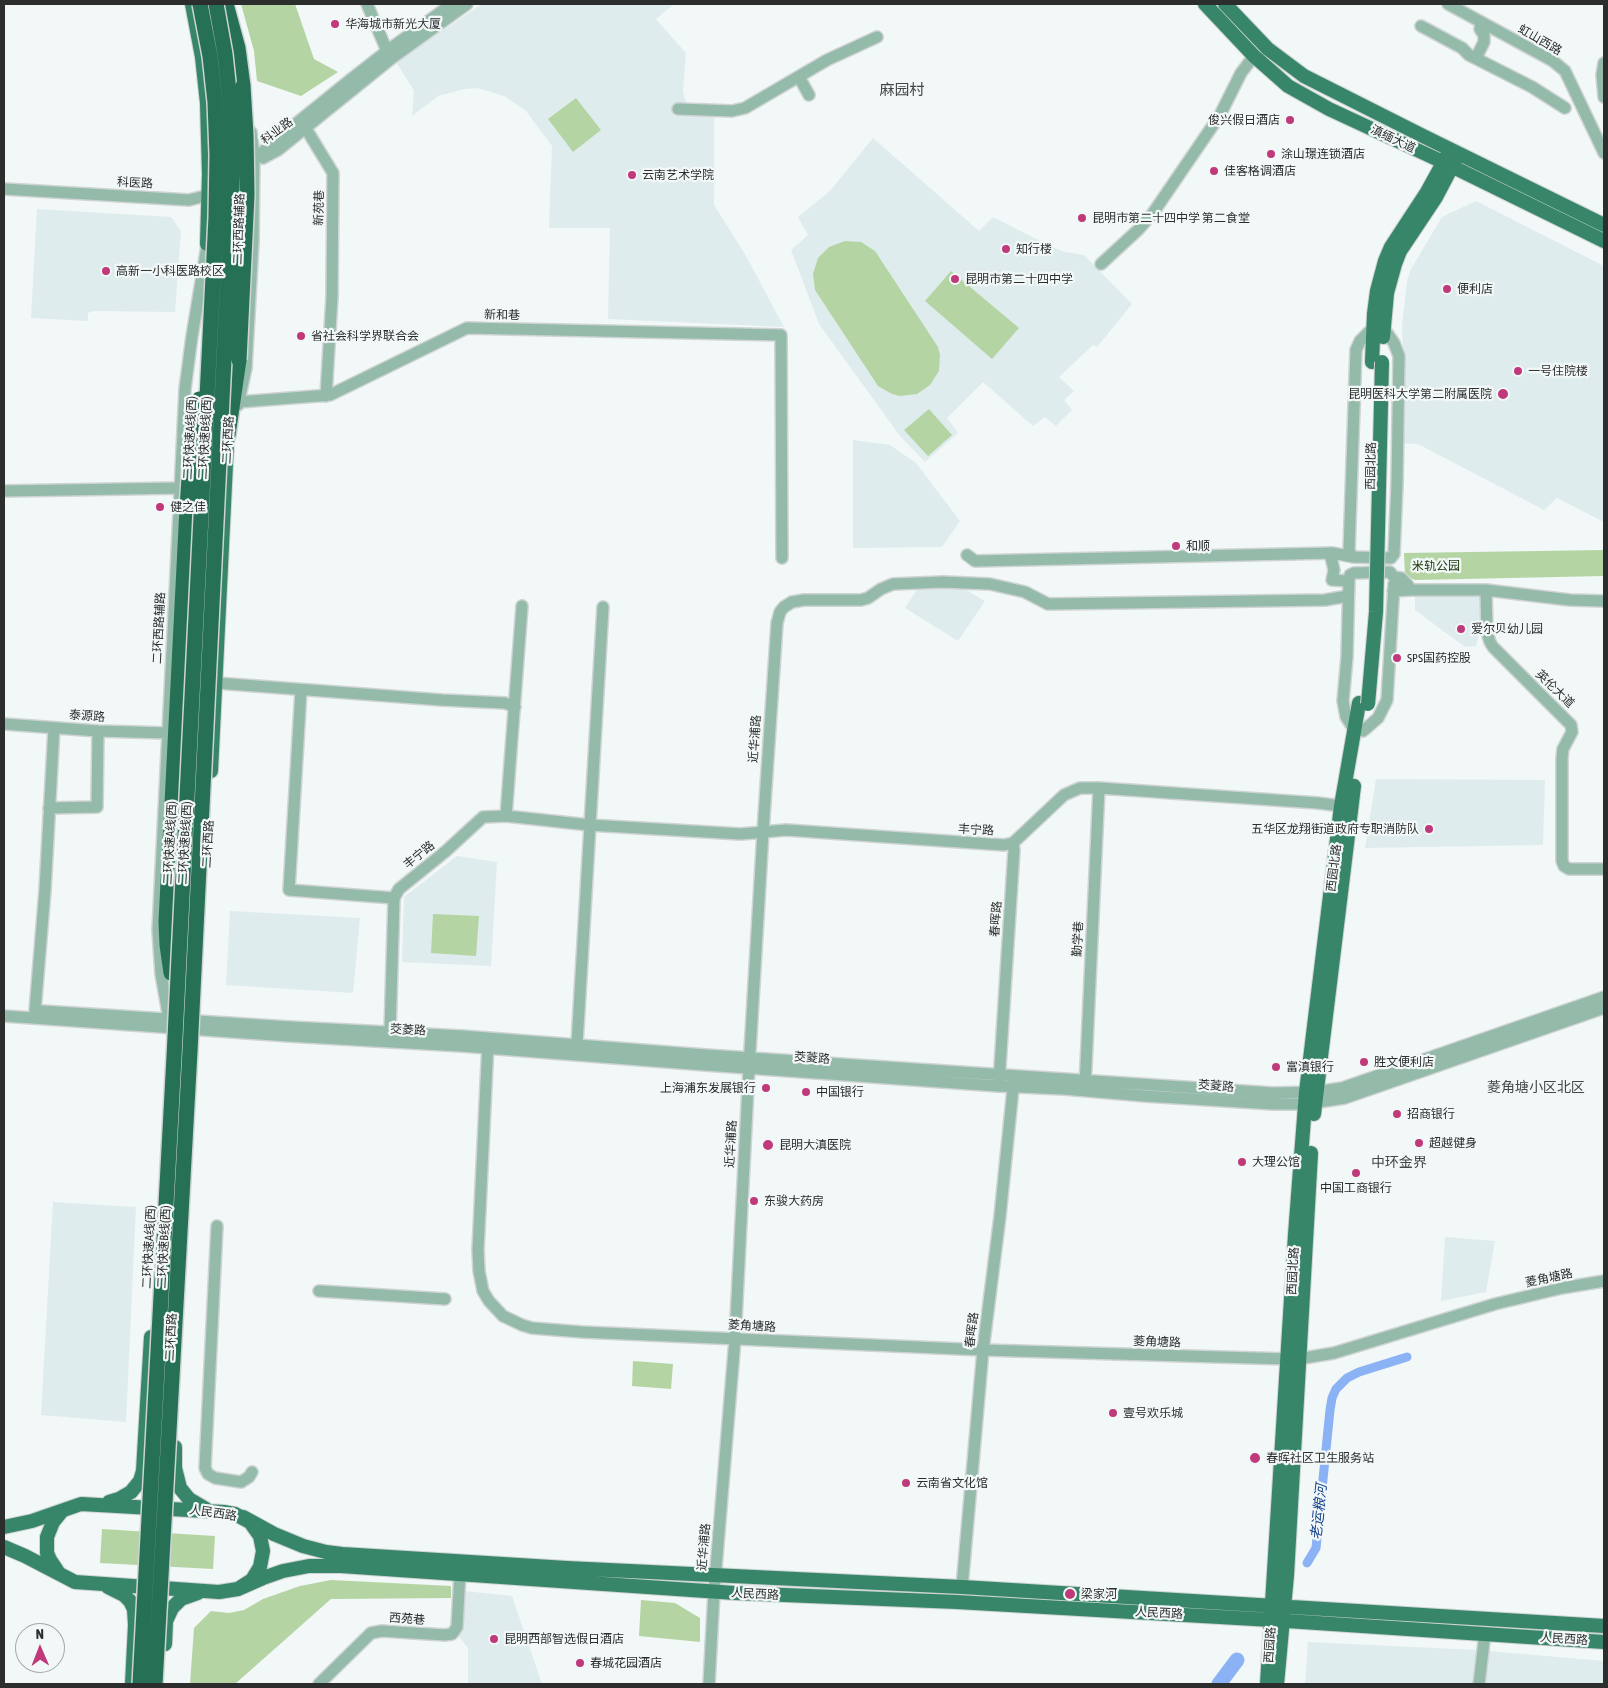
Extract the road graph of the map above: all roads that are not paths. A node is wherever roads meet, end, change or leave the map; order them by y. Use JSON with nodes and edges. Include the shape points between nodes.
{"nodes":[{"id":1,"x":192,"y":4,"type":"edge"},
{"id":2,"x":200,"y":4,"type":"edge"},
{"id":3,"x":216,"y":4,"type":"edge"},
{"id":4,"x":225,"y":4,"type":"edge"},
{"id":5,"x":368,"y":4,"type":"edge"},
{"id":6,"x":452,"y":4,"type":"edge"},
{"id":7,"x":467,"y":4,"type":"edge"},
{"id":8,"x":1205,"y":4,"type":"edge"},
{"id":9,"x":1448,"y":4,"type":"edge"},
{"id":10,"x":1232,"y":6,"type":"edge"},
{"id":11,"x":1481,"y":22,"type":"junction"},
{"id":12,"x":1421,"y":26,"type":"dead end"},
{"id":13,"x":877,"y":37,"type":"dead end"},
{"id":14,"x":387,"y":51,"type":"junction"},
{"id":15,"x":1254,"y":56,"type":"junction"},
{"id":16,"x":1476,"y":58,"type":"junction"},
{"id":17,"x":1604,"y":63,"type":"edge"},
{"id":18,"x":799,"y":77,"type":"junction"},
{"id":19,"x":236,"y":84,"type":"junction"},
{"id":20,"x":808,"y":95,"type":"dead end"},
{"id":21,"x":1604,"y":97,"type":"edge"},
{"id":22,"x":1564,"y":108,"type":"dead end"},
{"id":23,"x":678,"y":109,"type":"dead end"},
{"id":24,"x":305,"y":128,"type":"junction"},
{"id":25,"x":1454,"y":152,"type":"junction"},
{"id":26,"x":1604,"y":154,"type":"edge"},
{"id":27,"x":254,"y":162,"type":"junction"},
{"id":28,"x":1448,"y":164,"type":"junction"},
{"id":29,"x":239,"y":174,"type":"junction"},
{"id":30,"x":4,"y":189,"type":"edge"},
{"id":31,"x":209,"y":195,"type":"junction"},
{"id":32,"x":1604,"y":225,"type":"edge"},
{"id":33,"x":208,"y":240,"type":"junction"},
{"id":34,"x":1604,"y":241,"type":"edge"},
{"id":35,"x":1101,"y":264,"type":"dead end"},
{"id":36,"x":212,"y":311,"type":"junction"},
{"id":37,"x":1378,"y":327,"type":"junction"},
{"id":38,"x":326,"y":396,"type":"junction"},
{"id":39,"x":239,"y":402,"type":"junction"},
{"id":40,"x":228,"y":434,"type":"junction"},
{"id":41,"x":180,"y":488,"type":"junction"},
{"id":42,"x":4,"y":491,"type":"edge"},
{"id":43,"x":1330,"y":553,"type":"junction"},
{"id":44,"x":967,"y":555,"type":"dead end"},
{"id":45,"x":782,"y":558,"type":"dead end"},
{"id":46,"x":1353,"y":558,"type":"junction"},
{"id":47,"x":1394,"y":577,"type":"junction"},
{"id":48,"x":1349,"y":581,"type":"junction"},
{"id":49,"x":1411,"y":590,"type":"junction"},
{"id":50,"x":1486,"y":590,"type":"junction"},
{"id":51,"x":1393,"y":591,"type":"junction"},
{"id":52,"x":1348,"y":596,"type":"junction"},
{"id":53,"x":1604,"y":601,"type":"edge"},
{"id":54,"x":522,"y":606,"type":"dead end"},
{"id":55,"x":603,"y":607,"type":"dead end"},
{"id":56,"x":216,"y":683,"type":"junction"},
{"id":57,"x":301,"y":690,"type":"junction"},
{"id":58,"x":515,"y":707,"type":"junction"},
{"id":59,"x":4,"y":724,"type":"edge"},
{"id":60,"x":54,"y":728,"type":"junction"},
{"id":61,"x":1359,"y":730,"type":"junction"},
{"id":62,"x":98,"y":731,"type":"junction"},
{"id":63,"x":168,"y":733,"type":"junction"},
{"id":64,"x":1099,"y":788,"type":"junction"},
{"id":65,"x":1341,"y":806,"type":"junction"},
{"id":66,"x":49,"y":808,"type":"junction"},
{"id":67,"x":506,"y":816,"type":"junction"},
{"id":68,"x":590,"y":825,"type":"junction"},
{"id":69,"x":763,"y":832,"type":"junction"},
{"id":70,"x":1013,"y":843,"type":"junction"},
{"id":71,"x":1604,"y":869,"type":"edge"},
{"id":72,"x":394,"y":898,"type":"junction"},
{"id":73,"x":171,"y":972,"type":"junction"},
{"id":74,"x":1604,"y":997,"type":"edge"},
{"id":75,"x":1604,"y":1008,"type":"edge"},
{"id":76,"x":4,"y":1009,"type":"edge"},
{"id":77,"x":35,"y":1011,"type":"junction"},
{"id":78,"x":4,"y":1016,"type":"edge"},
{"id":79,"x":172,"y":1024,"type":"junction"},
{"id":80,"x":195,"y":1025,"type":"junction"},
{"id":81,"x":390,"y":1032,"type":"junction"},
{"id":82,"x":488,"y":1044,"type":"junction"},
{"id":83,"x":577,"y":1044,"type":"junction"},
{"id":84,"x":182,"y":1058,"type":"junction"},
{"id":85,"x":749,"y":1062,"type":"junction"},
{"id":86,"x":999,"y":1080,"type":"junction"},
{"id":87,"x":1014,"y":1081,"type":"junction"},
{"id":88,"x":1085,"y":1086,"type":"junction"},
{"id":89,"x":1311,"y":1098,"type":"junction"},
{"id":90,"x":217,"y":1226,"type":"dead end"},
{"id":91,"x":1604,"y":1281,"type":"edge"},
{"id":92,"x":319,"y":1291,"type":"dead end"},
{"id":93,"x":445,"y":1299,"type":"dead end"},
{"id":94,"x":735,"y":1339,"type":"junction"},
{"id":95,"x":983,"y":1350,"type":"junction"},
{"id":96,"x":1293,"y":1359,"type":"junction"},
{"id":97,"x":148,"y":1398,"type":"junction"},
{"id":98,"x":178,"y":1399,"type":"junction"},
{"id":99,"x":252,"y":1472,"type":"dead end"},
{"id":100,"x":241,"y":1482,"type":"junction"},
{"id":101,"x":241,"y":1494,"type":"dead end"},
{"id":102,"x":91,"y":1503,"type":"junction"},
{"id":103,"x":72,"y":1506,"type":"junction"},
{"id":104,"x":224,"y":1512,"type":"junction"},
{"id":105,"x":243,"y":1518,"type":"junction"},
{"id":106,"x":4,"y":1527,"type":"edge"},
{"id":107,"x":4,"y":1547,"type":"edge"},
{"id":108,"x":460,"y":1573,"type":"junction"},
{"id":109,"x":715,"y":1574,"type":"junction"},
{"id":110,"x":66,"y":1578,"type":"junction"},
{"id":111,"x":85,"y":1583,"type":"junction"},
{"id":112,"x":962,"y":1588,"type":"junction"},
{"id":113,"x":238,"y":1589,"type":"junction"},
{"id":114,"x":219,"y":1592,"type":"junction"},
{"id":115,"x":714,"y":1592,"type":"junction"},
{"id":116,"x":1278,"y":1613,"type":"junction"},
{"id":117,"x":1604,"y":1626,"type":"edge"},
{"id":118,"x":1485,"y":1633,"type":"junction"},
{"id":119,"x":1604,"y":1642,"type":"edge"},
{"id":120,"x":134,"y":1662,"type":"junction"},
{"id":121,"x":164,"y":1665,"type":"junction"},
{"id":122,"x":132,"y":1684,"type":"edge"},
{"id":123,"x":141,"y":1684,"type":"edge"},
{"id":124,"x":153,"y":1684,"type":"edge"},
{"id":125,"x":162,"y":1684,"type":"edge"},
{"id":126,"x":319,"y":1684,"type":"edge"},
{"id":127,"x":709,"y":1684,"type":"edge"},
{"id":128,"x":1267,"y":1684,"type":"edge"},
{"id":129,"x":1277,"y":1684,"type":"edge"},
{"id":130,"x":1479,"y":1684,"type":"edge"}],
"edges":[{"from":1,"to":31,"type":"main road","via":[[206,95]]},
{"from":2,"to":36,"type":"highway","name":"二环快速A线(西)","bridge":true,"via":[[210,56],[216,119]]},
{"from":3,"to":124,"type":"highway","name":"二环快速B线(西)","bridge":true,"via":[[230,101],[231,225],[190,1051]]},
{"from":4,"to":19,"type":"main road","name":"二环西路"},
{"from":4,"to":40,"type":"highway","bridge":true,"via":[[241,66],[246,126],[246,218],[239,360]]},
{"from":5,"to":14,"type":"street"},
{"from":6,"to":14,"type":"street","name":"科业路"},
{"from":7,"to":24,"type":"street","name":"科业路","via":[[392,58]]},
{"from":8,"to":15,"type":"main road","name":"滇缅大道"},
{"from":9,"to":11,"type":"street","name":"虹山西路"},
{"from":10,"to":25,"type":"main road","name":"滇缅大道","via":[[1268,49],[1304,76]]},
{"from":11,"to":16,"type":"street","via":[[1484,42]]},
{"from":11,"to":26,"type":"street","name":"虹山西路","via":[[1554,61],[1565,71]]},
{"from":12,"to":16,"type":"street"},
{"from":13,"to":18,"type":"street"},
{"from":14,"to":27,"type":"street","name":"科业路"},
{"from":15,"to":28,"type":"main road","name":"滇缅大道","via":[[1288,86],[1329,109]]},
{"from":15,"to":35,"type":"street","via":[[1241,72],[1220,115],[1159,205],[1139,229]]},
{"from":16,"to":22,"type":"street"},
{"from":17,"to":21,"type":"street"},
{"from":18,"to":20,"type":"street"},
{"from":18,"to":23,"type":"street","via":[[745,108],[732,111]]},
{"from":19,"to":27,"type":"street","name":"二环西路辅路","via":[[250,127]]},
{"from":19,"to":29,"type":"main road","name":"二环西路"},
{"from":24,"to":27,"type":"street","name":"科业路","via":[[278,150]]},
{"from":24,"to":38,"type":"street","name":"新苑巷","via":[[333,173],[332,297]]},
{"from":25,"to":28,"type":"main road","name":"西园北路"},
{"from":25,"to":32,"type":"main road","name":"滇缅大道"},
{"from":27,"to":29,"type":"street","name":"科医路"},
{"from":27,"to":39,"type":"street","name":"二环西路辅路","via":[[247,360]]},
{"from":28,"to":34,"type":"main road","name":"滇缅大道"},
{"from":28,"to":37,"type":"main road","name":"西园北路","via":[[1391,247],[1377,291]]},
{"from":29,"to":31,"type":"street","name":"科医路"},
{"from":29,"to":40,"type":"main road","name":"二环西路"},
{"from":30,"to":31,"type":"street","name":"科医路","via":[[189,200]]},
{"from":31,"to":33,"type":"main road"},
{"from":33,"to":41,"type":"street","name":"二环西路辅路","via":[[185,390]]},
{"from":33,"to":73,"type":"main road"},
{"from":36,"to":73,"type":"highway","bridge":true,"via":[[188,489],[168,877],[166,936]]},
{"from":36,"to":123,"type":"highway","name":"二环快速A线(西)","bridge":true},
{"from":37,"to":46,"type":"street","via":[[1360,341],[1356,350],[1349,551]]},
{"from":37,"to":46,"type":"street","via":[[1394,343],[1399,356],[1394,554],[1391,558]]},
{"from":37,"to":61,"type":"main road","name":"西园北路","via":[[1364,703]]},
{"from":38,"to":39,"type":"street","name":"新和巷"},
{"from":38,"to":45,"type":"street","name":"新和巷","via":[[467,328],[781,335]]},
{"from":39,"to":40,"type":"street","name":"二环西路辅路"},
{"from":40,"to":56,"type":"main road","name":"二环西路"},
{"from":41,"to":42,"type":"street"},
{"from":41,"to":63,"type":"street","name":"二环西路辅路"},
{"from":43,"to":44,"type":"street","via":[[975,561]]},
{"from":43,"to":46,"type":"street"},
{"from":43,"to":48,"type":"street","via":[[1334,570],[1332,580]]},
{"from":47,"to":48,"type":"street","via":[[1390,572],[1354,573]]},
{"from":47,"to":49,"type":"street","via":[[1401,578]]},
{"from":47,"to":51,"type":"street"},
{"from":48,"to":52,"type":"street"},
{"from":49,"to":50,"type":"street"},
{"from":49,"to":51,"type":"street"},
{"from":50,"to":53,"type":"street"},
{"from":50,"to":71,"type":"street","name":"英伦大道","via":[[1487,632],[1493,648],[1571,725],[1572,732],[1562,758],[1564,866],[1569,869]]},
{"from":51,"to":61,"type":"street","via":[[1387,700],[1378,718]]},
{"from":52,"to":61,"type":"street","via":[[1348,657],[1343,701],[1346,717]]},
{"from":52,"to":69,"type":"street","name":"近华浦路","via":[[1325,600],[1048,604],[1026,592],[990,584],[943,582],[893,584],[861,600],[792,602],[784,606],[777,622]]},
{"from":54,"to":58,"type":"street"},
{"from":55,"to":68,"type":"street"},
{"from":56,"to":57,"type":"street"},
{"from":56,"to":80,"type":"main road","name":"二环西路","via":[[201,974]]},
{"from":57,"to":58,"type":"street","via":[[505,703]]},
{"from":57,"to":72,"type":"street","via":[[289,890]]},
{"from":58,"to":67,"type":"street"},
{"from":59,"to":60,"type":"street","name":"泰源路"},
{"from":60,"to":62,"type":"street","name":"泰源路"},
{"from":60,"to":66,"type":"street"},
{"from":61,"to":65,"type":"main road","name":"西园北路"},
{"from":61,"to":89,"type":"main road","name":"西园北路"},
{"from":62,"to":63,"type":"street","name":"泰源路"},
{"from":62,"to":66,"type":"street","via":[[97,807]]},
{"from":63,"to":79,"type":"street","name":"二环西路辅路","via":[[158,930],[161,974]]},
{"from":64,"to":65,"type":"street"},
{"from":64,"to":70,"type":"street","via":[[1080,788],[1064,795]]},
{"from":64,"to":88,"type":"street","name":"勤学巷"},
{"from":65,"to":89,"type":"main road","name":"西园北路"},
{"from":66,"to":77,"type":"street"},
{"from":67,"to":68,"type":"street","name":"丰宁路"},
{"from":67,"to":72,"type":"street","name":"丰宁路","via":[[482,817],[399,889]]},
{"from":68,"to":69,"type":"street","name":"丰宁路","via":[[741,834]]},
{"from":68,"to":83,"type":"street"},
{"from":69,"to":70,"type":"street","name":"丰宁路","via":[[786,830],[968,843]]},
{"from":69,"to":85,"type":"street","name":"近华浦路"},
{"from":70,"to":86,"type":"street","name":"春晖路"},
{"from":72,"to":81,"type":"street"},
{"from":73,"to":79,"type":"main road"},
{"from":74,"to":89,"type":"street","name":"茭菱路"},
{"from":75,"to":89,"type":"street","name":"茭菱路","via":[[1345,1098]]},
{"from":76,"to":77,"type":"street","name":"茭菱路"},
{"from":77,"to":79,"type":"street","name":"茭菱路"},
{"from":78,"to":79,"type":"street","name":"茭菱路"},
{"from":79,"to":80,"type":"street","name":"茭菱路"},
{"from":79,"to":84,"type":"main road","name":"二环西路"},
{"from":79,"to":97,"type":"main road"},
{"from":80,"to":81,"type":"street","name":"茭菱路"},
{"from":80,"to":82,"type":"street","name":"茭菱路"},
{"from":80,"to":84,"type":"main road","name":"二环西路"},
{"from":80,"to":98,"type":"main road"},
{"from":81,"to":82,"type":"street","name":"茭菱路"},
{"from":82,"to":83,"type":"street","name":"茭菱路"},
{"from":82,"to":85,"type":"street","name":"茭菱路"},
{"from":82,"to":94,"type":"street","name":"菱角塘路","via":[[478,1250],[479,1271],[489,1301],[503,1316],[532,1328]]},
{"from":83,"to":85,"type":"street","name":"茭菱路"},
{"from":84,"to":123,"type":"main road","name":"二环西路","bridge":true},
{"from":84,"to":124,"type":"main road","name":"二环西路","bridge":true},
{"from":85,"to":86,"type":"street","name":"茭菱路"},
{"from":85,"to":94,"type":"street","name":"近华浦路"},
{"from":86,"to":87,"type":"street","name":"茭菱路"},
{"from":87,"to":88,"type":"street","name":"茭菱路"},
{"from":87,"to":95,"type":"street","name":"春晖路"},
{"from":88,"to":89,"type":"street","name":"茭菱路","via":[[1273,1104]]},
{"from":89,"to":96,"type":"main road","name":"西园北路","via":[[1295,1235]]},
{"from":90,"to":100,"type":"street","via":[[204,1461],[208,1474],[215,1478]]},
{"from":91,"to":96,"type":"street","name":"菱角塘路","via":[[1495,1304],[1334,1353]]},
{"from":92,"to":93,"type":"street"},
{"from":94,"to":95,"type":"street","name":"菱角塘路"},
{"from":94,"to":109,"type":"street","name":"近华浦路"},
{"from":95,"to":96,"type":"street","name":"菱角塘路"},
{"from":95,"to":112,"type":"street","name":"春晖路"},
{"from":96,"to":116,"type":"main road","name":"西园北路"},
{"from":97,"to":98,"type":"main road","via":[[153,1409],[164,1413],[174,1408]]},
{"from":97,"to":102,"type":"main road","via":[[144,1466],[140,1481],[119,1499]]},
{"from":98,"to":104,"type":"main road","via":[[175,1462],[178,1483],[185,1496],[197,1505]]},
{"from":99,"to":100,"type":"street"},
{"from":100,"to":101,"type":"street"},
{"from":102,"to":103,"type":"main road","name":"人民西路"},
{"from":102,"to":104,"type":"main road","name":"人民西路"},
{"from":103,"to":106,"type":"main road","name":"人民西路"},
{"from":103,"to":110,"type":"main road","via":[[58,1515],[47,1537],[50,1560]]},
{"from":104,"to":105,"type":"main road","name":"人民西路"},
{"from":105,"to":109,"type":"main road","name":"人民西路","via":[[296,1543],[334,1554]]},
{"from":105,"to":113,"type":"main road","name":"人民西路","via":[[256,1528],[263,1551],[257,1574],[246,1586]]},
{"from":107,"to":110,"type":"main road","name":"人民西路"},
{"from":108,"to":113,"type":"main road","name":"人民西路","via":[[319,1566],[276,1573]]},
{"from":108,"to":115,"type":"main road","name":"人民西路"},
{"from":108,"to":126,"type":"street","name":"西苑巷","via":[[457,1627],[452,1634],[372,1633]]},
{"from":109,"to":112,"type":"main road","name":"人民西路"},
{"from":109,"to":115,"type":"street","name":"近华浦路"},
{"from":110,"to":111,"type":"main road","name":"人民西路"},
{"from":111,"to":114,"type":"main road","name":"人民西路"},
{"from":111,"to":120,"type":"main road","via":[[112,1588],[130,1601],[136,1619]]},
{"from":112,"to":116,"type":"main road","name":"人民西路"},
{"from":113,"to":114,"type":"main road","name":"人民西路"},
{"from":114,"to":121,"type":"main road","via":[[189,1596],[172,1608],[166,1621]]},
{"from":115,"to":116,"type":"main road","name":"人民西路"},
{"from":115,"to":127,"type":"street","name":"近华浦路"},
{"from":116,"to":117,"type":"main road","name":"人民西路"},
{"from":116,"to":118,"type":"main road","name":"人民西路"},
{"from":116,"to":128,"type":"main road","name":"西园路"},
{"from":116,"to":129,"type":"main road","name":"西园路"},
{"from":118,"to":119,"type":"main road","name":"人民西路"},
{"from":118,"to":130,"type":"street"},
{"from":120,"to":121,"type":"main road","via":[[138,1654],[148,1650],[156,1652]]},
{"from":120,"to":122,"type":"main road"},
{"from":121,"to":125,"type":"main road"}]}
